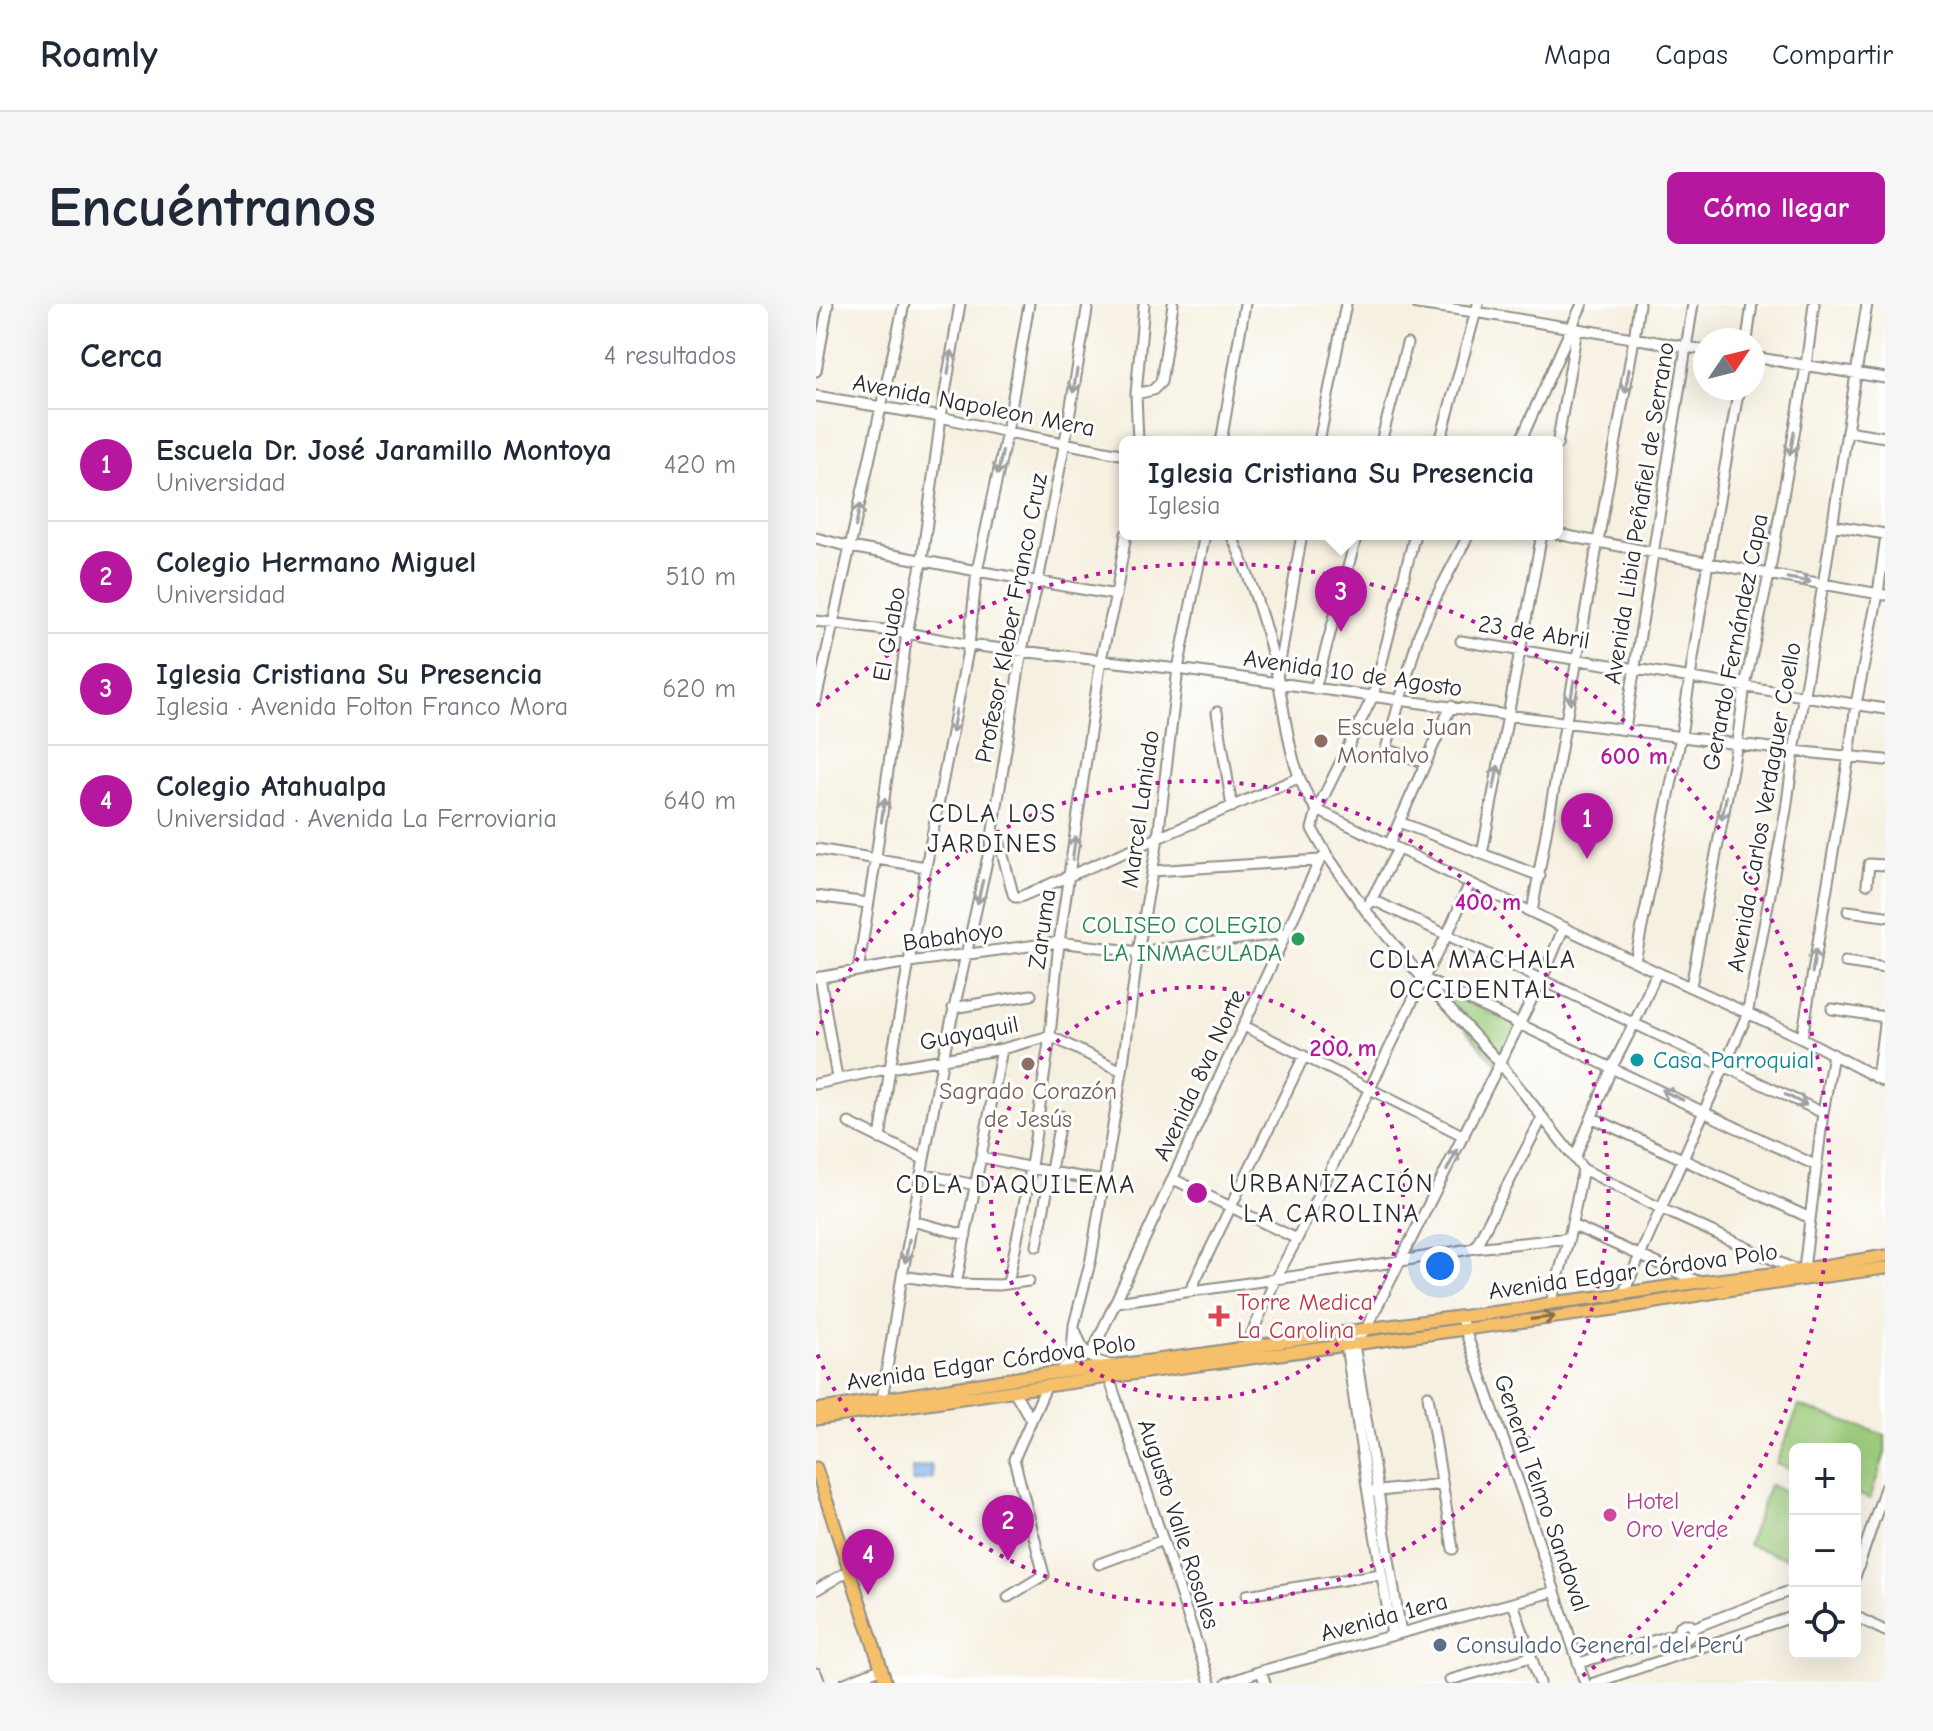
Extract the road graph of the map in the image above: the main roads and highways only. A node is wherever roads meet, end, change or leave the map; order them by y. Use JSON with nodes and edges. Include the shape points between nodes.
{"nodes":[{"id":1,"x":1885,"y":1256,"type":"edge"},
{"id":2,"x":1885,"y":1268,"type":"edge"},
{"id":3,"x":1463,"y":1322,"type":"junction"},
{"id":4,"x":882,"y":1404,"type":"junction"},
{"id":5,"x":816,"y":1410,"type":"edge"},
{"id":6,"x":816,"y":1419,"type":"edge"},
{"id":7,"x":816,"y":1468,"type":"edge"},
{"id":8,"x":816,"y":1485,"type":"edge"},
{"id":9,"x":877,"y":1677,"type":"edge"},
{"id":10,"x":886,"y":1683,"type":"edge"}],
"edges":[{"from":1,"to":3,"type":"main road","name":"Avenida Edgar Córdova Polo","via":[[1551,1303]]},
{"from":3,"to":2,"type":"main road","name":"Avenida Edgar Córdova Polo","one_way":true,"via":[[1615,1309]]},
{"from":3,"to":4,"type":"main road","name":"Avenida Edgar Córdova Polo","via":[[1247,1360]]},
{"from":3,"to":4,"type":"main road","name":"Avenida Edgar Córdova Polo","via":[[1366,1329],[1023,1377]]},
{"from":4,"to":5,"type":"main road","name":"Avenida Edgar Córdova Polo"},
{"from":4,"to":6,"type":"main road","name":"Avenida Edgar Córdova Polo"},
{"from":7,"to":10,"type":"main road"},
{"from":8,"to":9,"type":"main road"}]}
